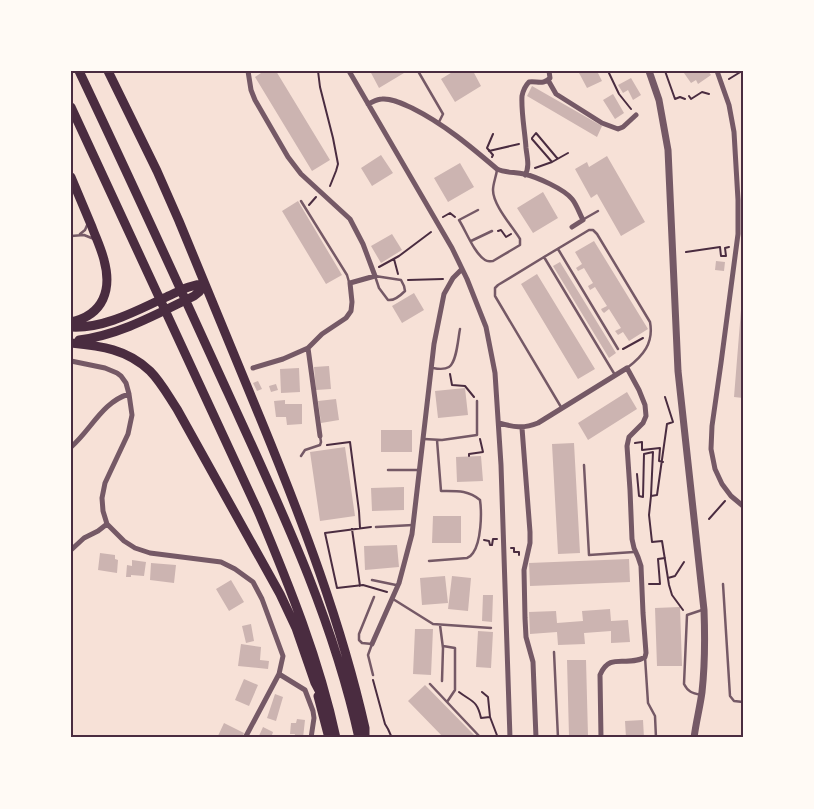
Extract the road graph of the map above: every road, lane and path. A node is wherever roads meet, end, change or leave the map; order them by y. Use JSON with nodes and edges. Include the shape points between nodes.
{"nodes":[{"id":1,"x":79,"y":71,"type":"edge"},
{"id":2,"x":108,"y":71,"type":"edge"},
{"id":3,"x":248,"y":71,"type":"edge"},
{"id":4,"x":318,"y":71,"type":"edge"},
{"id":5,"x":349,"y":71,"type":"edge"},
{"id":6,"x":418,"y":71,"type":"edge"},
{"id":7,"x":549,"y":71,"type":"edge"},
{"id":8,"x":608,"y":71,"type":"edge"},
{"id":9,"x":649,"y":71,"type":"edge"},
{"id":10,"x":665,"y":71,"type":"edge"},
{"id":11,"x":742,"y":71,"type":"edge"},
{"id":12,"x":718,"y":74,"type":"edge"},
{"id":13,"x":729,"y":79,"type":"dead end"},
{"id":14,"x":548,"y":80,"type":"junction"},
{"id":15,"x":709,"y":94,"type":"dead end"},
{"id":16,"x":689,"y":96,"type":"dead end"},
{"id":17,"x":685,"y":99,"type":"dead end"},
{"id":18,"x":368,"y":104,"type":"junction"},
{"id":19,"x":71,"y":107,"type":"edge"},
{"id":20,"x":636,"y":115,"type":"joint"},
{"id":21,"x":439,"y":123,"type":"junction"},
{"id":22,"x":493,"y":134,"type":"dead end"},
{"id":23,"x":533,"y":137,"type":"dead end"},
{"id":24,"x":524,"y":142,"type":"junction"},
{"id":25,"x":489,"y":151,"type":"junction"},
{"id":26,"x":568,"y":153,"type":"dead end"},
{"id":27,"x":494,"y":155,"type":"dead end"},
{"id":28,"x":558,"y":158,"type":"junction"},
{"id":29,"x":552,"y":162,"type":"junction"},
{"id":30,"x":497,"y":169,"type":"junction"},
{"id":31,"x":533,"y":169,"type":"dead end"},
{"id":32,"x":525,"y":175,"type":"junction"},
{"id":33,"x":71,"y":177,"type":"edge"},
{"id":34,"x":330,"y":186,"type":"dead end"},
{"id":35,"x":317,"y":196,"type":"dead end"},
{"id":36,"x":301,"y":201,"type":"dead end"},
{"id":37,"x":312,"y":202,"type":"dead end"},
{"id":38,"x":478,"y":210,"type":"dead end"},
{"id":39,"x":598,"y":211,"type":"dead end"},
{"id":40,"x":449,"y":214,"type":"dead end"},
{"id":41,"x":443,"y":217,"type":"dead end"},
{"id":42,"x":88,"y":219,"type":"junction"},
{"id":43,"x":582,"y":220,"type":"junction"},
{"id":44,"x":572,"y":227,"type":"dead end"},
{"id":45,"x":501,"y":230,"type":"dead end"},
{"id":46,"x":492,"y":231,"type":"dead end"},
{"id":47,"x":431,"y":232,"type":"dead end"},
{"id":48,"x":78,"y":235,"type":"junction"},
{"id":49,"x":509,"y":235,"type":"dead end"},
{"id":50,"x":71,"y":236,"type":"edge"},
{"id":51,"x":98,"y":241,"type":"junction"},
{"id":52,"x":471,"y":241,"type":"junction"},
{"id":53,"x":731,"y":247,"type":"dead end"},
{"id":54,"x":558,"y":249,"type":"junction"},
{"id":55,"x":686,"y":252,"type":"dead end"},
{"id":56,"x":544,"y":257,"type":"junction"},
{"id":57,"x":394,"y":259,"type":"junction"},
{"id":58,"x":384,"y":265,"type":"dead end"},
{"id":59,"x":462,"y":269,"type":"junction"},
{"id":60,"x":398,"y":273,"type":"dead end"},
{"id":61,"x":374,"y":276,"type":"junction"},
{"id":62,"x":442,"y":279,"type":"dead end"},
{"id":63,"x":401,"y":280,"type":"junction"},
{"id":64,"x":350,"y":283,"type":"junction"},
{"id":65,"x":205,"y":284,"type":"junction"},
{"id":66,"x":71,"y":322,"type":"edge"},
{"id":67,"x":71,"y":327,"type":"edge"},
{"id":68,"x":460,"y":329,"type":"dead end"},
{"id":69,"x":652,"y":333,"type":"junction"},
{"id":70,"x":71,"y":342,"type":"edge"},
{"id":71,"x":308,"y":348,"type":"junction"},
{"id":72,"x":618,"y":349,"type":"joint"},
{"id":73,"x":71,"y":361,"type":"edge"},
{"id":74,"x":253,"y":368,"type":"dead end"},
{"id":75,"x":431,"y":368,"type":"junction"},
{"id":76,"x":627,"y":368,"type":"junction"},
{"id":77,"x":450,"y":376,"type":"dead end"},
{"id":78,"x":615,"y":376,"type":"junction"},
{"id":79,"x":129,"y":394,"type":"junction"},
{"id":80,"x":665,"y":398,"type":"dead end"},
{"id":81,"x":478,"y":401,"type":"joint"},
{"id":82,"x":562,"y":408,"type":"junction"},
{"id":83,"x":499,"y":423,"type":"junction"},
{"id":84,"x":522,"y":428,"type":"junction"},
{"id":85,"x":320,"y":436,"type":"joint"},
{"id":86,"x":423,"y":439,"type":"junction"},
{"id":87,"x":437,"y":440,"type":"junction"},
{"id":88,"x":639,"y":443,"type":"dead end"},
{"id":89,"x":320,"y":444,"type":"junction"},
{"id":90,"x":71,"y":447,"type":"edge"},
{"id":91,"x":482,"y":447,"type":"dead end"},
{"id":92,"x":652,"y":449,"type":"junction"},
{"id":93,"x":652,"y":453,"type":"junction"},
{"id":94,"x":301,"y":456,"type":"dead end"},
{"id":95,"x":469,"y":456,"type":"dead end"},
{"id":96,"x":663,"y":462,"type":"junction"},
{"id":97,"x":584,"y":465,"type":"dead end"},
{"id":98,"x":388,"y":470,"type":"dead end"},
{"id":99,"x":419,"y":470,"type":"junction"},
{"id":100,"x":629,"y":470,"type":"junction"},
{"id":101,"x":651,"y":496,"type":"junction"},
{"id":102,"x":725,"y":501,"type":"dead end"},
{"id":103,"x":743,"y":506,"type":"edge"},
{"id":104,"x":709,"y":519,"type":"dead end"},
{"id":105,"x":107,"y":524,"type":"junction"},
{"id":106,"x":412,"y":525,"type":"junction"},
{"id":107,"x":376,"y":526,"type":"dead end"},
{"id":108,"x":371,"y":527,"type":"dead end"},
{"id":109,"x":360,"y":528,"type":"junction"},
{"id":110,"x":352,"y":529,"type":"junction"},
{"id":111,"x":478,"y":539,"type":"junction"},
{"id":112,"x":497,"y":539,"type":"dead end"},
{"id":113,"x":511,"y":548,"type":"dead end"},
{"id":114,"x":71,"y":550,"type":"edge"},
{"id":115,"x":636,"y":552,"type":"junction"},
{"id":116,"x":519,"y":556,"type":"dead end"},
{"id":117,"x":665,"y":558,"type":"junction"},
{"id":118,"x":429,"y":560,"type":"dead end"},
{"id":119,"x":684,"y":562,"type":"dead end"},
{"id":120,"x":668,"y":578,"type":"junction"},
{"id":121,"x":372,"y":580,"type":"dead end"},
{"id":122,"x":649,"y":584,"type":"dead end"},
{"id":123,"x":723,"y":584,"type":"dead end"},
{"id":124,"x":360,"y":586,"type":"junction"},
{"id":125,"x":398,"y":586,"type":"junction"},
{"id":126,"x":374,"y":597,"type":"dead end"},
{"id":127,"x":394,"y":597,"type":"junction"},
{"id":128,"x":704,"y":610,"type":"junction"},
{"id":129,"x":687,"y":615,"type":"junction"},
{"id":130,"x":440,"y":625,"type":"junction"},
{"id":131,"x":491,"y":628,"type":"dead end"},
{"id":132,"x":372,"y":644,"type":"junction"},
{"id":133,"x":443,"y":646,"type":"junction"},
{"id":134,"x":554,"y":652,"type":"dead end"},
{"id":135,"x":646,"y":656,"type":"junction"},
{"id":136,"x":279,"y":674,"type":"junction"},
{"id":137,"x":372,"y":675,"type":"joint"},
{"id":138,"x":442,"y":681,"type":"dead end"},
{"id":139,"x":315,"y":683,"type":"junction"},
{"id":140,"x":430,"y":684,"type":"dead end"},
{"id":141,"x":458,"y":690,"type":"dead end"},
{"id":142,"x":482,"y":692,"type":"dead end"},
{"id":143,"x":701,"y":695,"type":"junction"},
{"id":144,"x":447,"y":702,"type":"junction"},
{"id":145,"x":743,"y":702,"type":"edge"},
{"id":146,"x":330,"y":709,"type":"junction"},
{"id":147,"x":490,"y":717,"type":"junction"},
{"id":148,"x":245,"y":738,"type":"edge"},
{"id":149,"x":311,"y":738,"type":"edge"},
{"id":150,"x":329,"y":738,"type":"edge"},
{"id":151,"x":336,"y":738,"type":"edge"},
{"id":152,"x":359,"y":738,"type":"edge"},
{"id":153,"x":365,"y":738,"type":"edge"},
{"id":154,"x":392,"y":738,"type":"edge"},
{"id":155,"x":481,"y":738,"type":"edge"},
{"id":156,"x":498,"y":738,"type":"edge"},
{"id":157,"x":510,"y":738,"type":"edge"},
{"id":158,"x":536,"y":738,"type":"edge"},
{"id":159,"x":558,"y":738,"type":"edge"},
{"id":160,"x":601,"y":738,"type":"edge"},
{"id":161,"x":656,"y":738,"type":"edge"},
{"id":162,"x":694,"y":738,"type":"edge"}],
"edges":[{"from":1,"to":152,"type":"highway","via":[[286,520],[339,659]]},
{"from":2,"to":65,"type":"highway","via":[[157,171]]},
{"from":3,"to":61,"type":"street","via":[[255,100],[288,157],[300,174],[350,219]]},
{"from":4,"to":34,"type":"path","via":[[338,164]]},
{"from":5,"to":18,"type":"street"},
{"from":6,"to":21,"type":"lane","via":[[443,114]]},
{"from":7,"to":14,"type":"street"},
{"from":8,"to":20,"type":"path","via":[[619,94]]},
{"from":9,"to":128,"type":"street","via":[[659,100],[668,150],[678,371]]},
{"from":10,"to":17,"type":"path","via":[[675,99]]},
{"from":11,"to":13,"type":"path"},
{"from":12,"to":103,"type":"street","via":[[734,132],[738,234],[711,449],[722,484]]},
{"from":14,"to":20,"type":"street","via":[[556,94],[602,123],[618,129]]},
{"from":14,"to":24,"type":"street","via":[[529,82],[524,89]]},
{"from":15,"to":16,"type":"path","via":[[702,92],[691,99]]},
{"from":18,"to":21,"type":"street","via":[[380,99],[395,101]]},
{"from":18,"to":59,"type":"street"},
{"from":19,"to":146,"type":"highway","via":[[258,511],[302,620]]},
{"from":21,"to":30,"type":"street"},
{"from":22,"to":25,"type":"path","via":[[487,148]]},
{"from":23,"to":28,"type":"path","via":[[536,133]]},
{"from":24,"to":25,"type":"path"},
{"from":24,"to":29,"type":"path","via":[[532,138]]},
{"from":24,"to":32,"type":"street","via":[[528,166]]},
{"from":25,"to":27,"type":"path"},
{"from":26,"to":28,"type":"path"},
{"from":28,"to":29,"type":"path"},
{"from":29,"to":31,"type":"path"},
{"from":30,"to":32,"type":"street"},
{"from":30,"to":52,"type":"lane","via":[[493,190],[496,204],[520,239],[520,246],[489,262]]},
{"from":32,"to":43,"type":"street","via":[[571,197]]},
{"from":33,"to":42,"type":"highway"},
{"from":35,"to":37,"type":"path"},
{"from":36,"to":64,"type":"lane"},
{"from":38,"to":52,"type":"lane","via":[[459,220]]},
{"from":39,"to":43,"type":"lane"},
{"from":40,"to":41,"type":"path"},
{"from":42,"to":48,"type":"lane","via":[[85,230]]},
{"from":42,"to":51,"type":"highway"},
{"from":43,"to":44,"type":"street"},
{"from":45,"to":49,"type":"path","via":[[506,237]]},
{"from":46,"to":52,"type":"lane"},
{"from":47,"to":57,"type":"path"},
{"from":48,"to":50,"type":"lane"},
{"from":48,"to":51,"type":"lane"},
{"from":51,"to":66,"type":"highway","via":[[107,275],[104,297],[96,310]]},
{"from":53,"to":55,"type":"path","via":[[725,248],[726,256],[722,256],[720,246]]},
{"from":54,"to":56,"type":"lane"},
{"from":54,"to":69,"type":"lane","via":[[593,230],[646,313]]},
{"from":54,"to":72,"type":"lane"},
{"from":56,"to":78,"type":"lane"},
{"from":56,"to":82,"type":"lane","via":[[498,285],[495,296]]},
{"from":57,"to":58,"type":"path"},
{"from":57,"to":60,"type":"path"},
{"from":59,"to":75,"type":"street","via":[[444,294]]},
{"from":59,"to":83,"type":"street","via":[[486,327],[495,374]]},
{"from":61,"to":63,"type":"lane"},
{"from":61,"to":63,"type":"lane","via":[[384,297],[390,301],[405,291]]},
{"from":61,"to":64,"type":"street"},
{"from":62,"to":63,"type":"path"},
{"from":64,"to":71,"type":"street","via":[[351,311]]},
{"from":65,"to":67,"type":"highway","via":[[196,284],[107,322]]},
{"from":65,"to":70,"type":"highway","via":[[194,296],[116,332]]},
{"from":65,"to":153,"type":"highway","via":[[302,523],[357,693]]},
{"from":68,"to":75,"type":"lane","via":[[454,362],[445,369]]},
{"from":69,"to":72,"type":"path","via":[[620,352]]},
{"from":69,"to":76,"type":"lane","via":[[647,348]]},
{"from":70,"to":139,"type":"highway","via":[[102,346],[136,360],[160,384],[280,594]]},
{"from":71,"to":74,"type":"street"},
{"from":71,"to":85,"type":"street"},
{"from":73,"to":79,"type":"street","via":[[117,373],[126,383]]},
{"from":75,"to":86,"type":"street"},
{"from":76,"to":78,"type":"street"},
{"from":76,"to":100,"type":"street","via":[[645,405],[646,416],[629,437]]},
{"from":77,"to":81,"type":"path","via":[[452,385],[466,386]]},
{"from":78,"to":82,"type":"street"},
{"from":79,"to":90,"type":"street","via":[[108,406]]},
{"from":79,"to":105,"type":"street","via":[[132,415],[128,434],[105,483],[102,498]]},
{"from":80,"to":96,"type":"path","via":[[674,422],[667,424]]},
{"from":81,"to":87,"type":"lane","via":[[477,435]]},
{"from":82,"to":84,"type":"street"},
{"from":83,"to":84,"type":"street"},
{"from":83,"to":157,"type":"street"},
{"from":84,"to":158,"type":"street","via":[[530,532],[524,570],[525,618],[533,662]]},
{"from":85,"to":89,"type":"lane"},
{"from":86,"to":87,"type":"lane"},
{"from":86,"to":99,"type":"street"},
{"from":87,"to":111,"type":"lane","via":[[441,491],[473,494],[480,500]]},
{"from":88,"to":92,"type":"path","via":[[642,442],[642,450]]},
{"from":89,"to":94,"type":"lane","via":[[304,450]]},
{"from":89,"to":109,"type":"path","via":[[350,442]]},
{"from":91,"to":95,"type":"path","via":[[483,452]]},
{"from":92,"to":93,"type":"path"},
{"from":92,"to":96,"type":"path","via":[[660,448],[659,461]]},
{"from":93,"to":100,"type":"path","via":[[644,454],[643,497],[640,496],[637,470]]},
{"from":93,"to":101,"type":"path"},
{"from":96,"to":101,"type":"path","via":[[657,496]]},
{"from":97,"to":115,"type":"lane","via":[[589,555]]},
{"from":98,"to":99,"type":"lane"},
{"from":99,"to":106,"type":"street"},
{"from":100,"to":115,"type":"street","via":[[632,539]]},
{"from":101,"to":117,"type":"path","via":[[652,542],[662,541]]},
{"from":102,"to":104,"type":"path"},
{"from":105,"to":114,"type":"street"},
{"from":105,"to":136,"type":"street","via":[[135,548],[150,553],[221,562],[253,582],[283,656]]},
{"from":106,"to":107,"type":"lane"},
{"from":106,"to":125,"type":"street"},
{"from":108,"to":109,"type":"path"},
{"from":109,"to":110,"type":"path"},
{"from":110,"to":124,"type":"path"},
{"from":110,"to":124,"type":"path","via":[[324,533],[337,588]]},
{"from":111,"to":112,"type":"path","via":[[492,545],[492,539]]},
{"from":111,"to":118,"type":"lane","via":[[474,553],[466,558]]},
{"from":113,"to":116,"type":"path","via":[[519,552]]},
{"from":115,"to":135,"type":"street","via":[[641,566]]},
{"from":117,"to":120,"type":"path"},
{"from":117,"to":122,"type":"path","via":[[658,559],[660,584]]},
{"from":119,"to":120,"type":"path","via":[[675,576]]},
{"from":120,"to":129,"type":"path","via":[[672,595]]},
{"from":121,"to":125,"type":"lane"},
{"from":123,"to":145,"type":"lane","via":[[730,696],[734,701]]},
{"from":124,"to":127,"type":"path"},
{"from":125,"to":127,"type":"street"},
{"from":126,"to":132,"type":"lane","via":[[358,640]]},
{"from":127,"to":130,"type":"lane","via":[[427,621]]},
{"from":127,"to":132,"type":"street"},
{"from":128,"to":129,"type":"lane"},
{"from":128,"to":143,"type":"street"},
{"from":129,"to":143,"type":"lane","via":[[684,684],[690,693]]},
{"from":130,"to":131,"type":"lane"},
{"from":130,"to":133,"type":"lane"},
{"from":132,"to":137,"type":"lane","via":[[368,655]]},
{"from":133,"to":138,"type":"lane"},
{"from":133,"to":144,"type":"lane","via":[[455,648],[455,690]]},
{"from":134,"to":159,"type":"lane"},
{"from":135,"to":160,"type":"street","via":[[636,661],[615,661],[603,667],[600,675]]},
{"from":135,"to":161,"type":"lane","via":[[648,703],[655,716]]},
{"from":136,"to":148,"type":"street"},
{"from":136,"to":149,"type":"street","via":[[305,690],[314,718]]},
{"from":137,"to":154,"type":"path"},
{"from":139,"to":146,"type":"highway"},
{"from":139,"to":150,"type":"highway"},
{"from":140,"to":144,"type":"lane"},
{"from":141,"to":147,"type":"path","via":[[476,703],[481,718]]},
{"from":142,"to":147,"type":"path","via":[[488,697]]},
{"from":143,"to":162,"type":"street"},
{"from":144,"to":155,"type":"lane"},
{"from":146,"to":151,"type":"highway"},
{"from":147,"to":156,"type":"path"}]}
